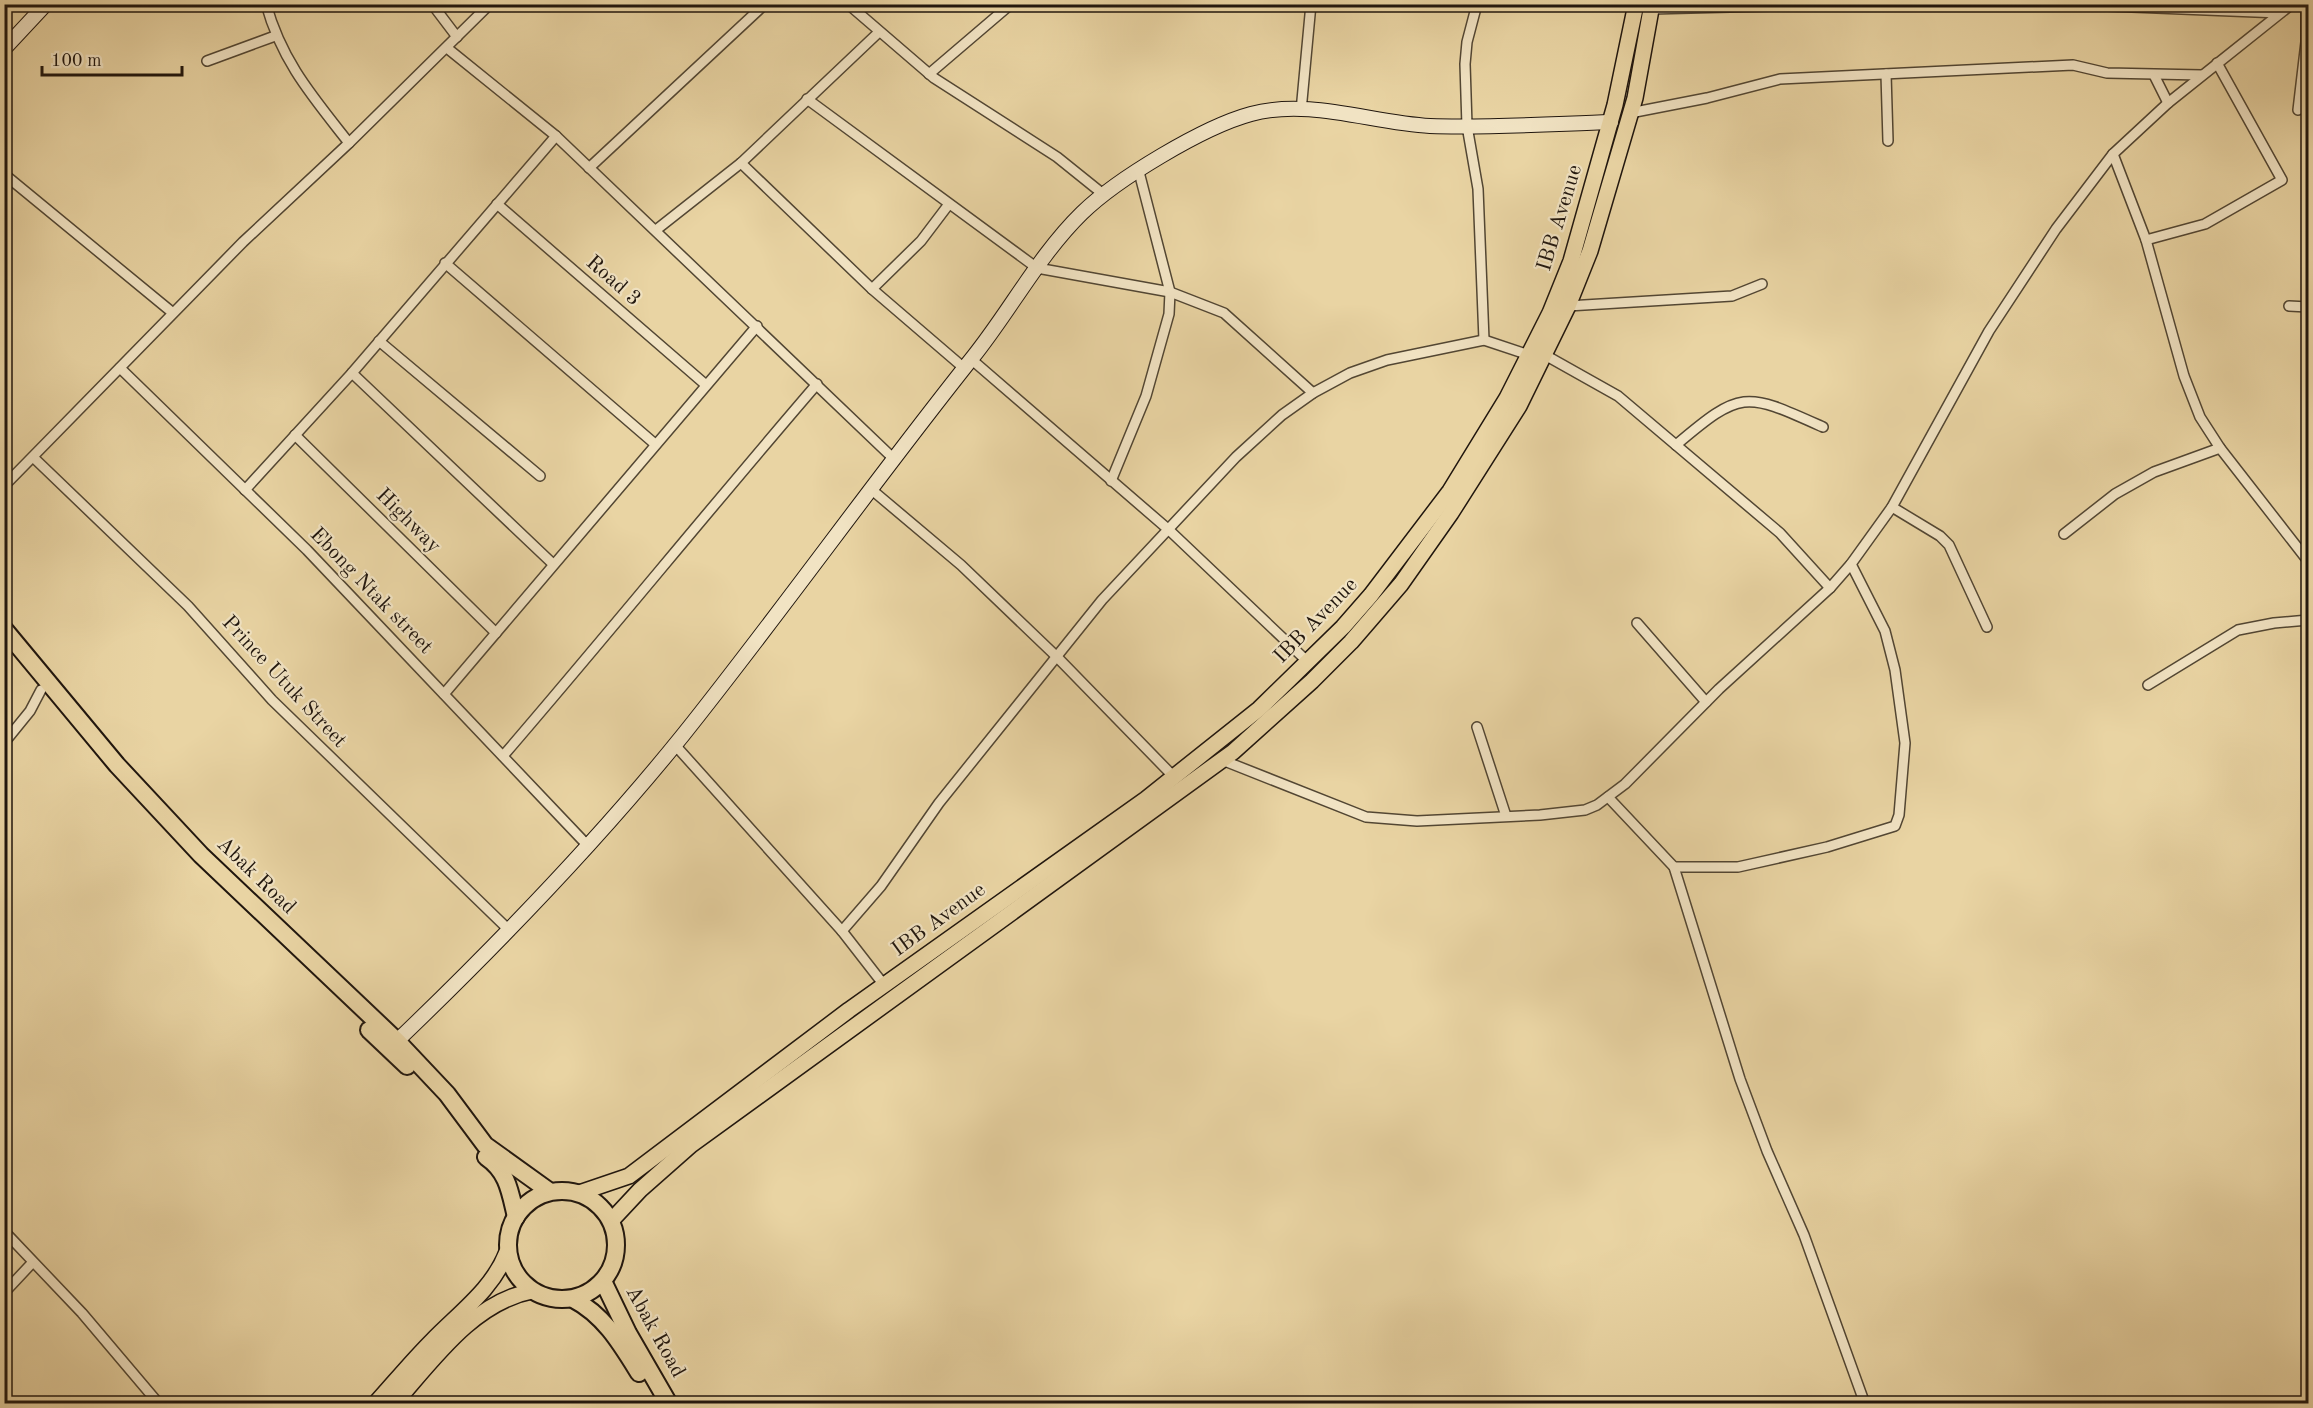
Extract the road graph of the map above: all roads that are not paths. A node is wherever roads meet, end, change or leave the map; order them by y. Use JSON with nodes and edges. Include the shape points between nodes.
{"nodes":[{"id":1,"x":46,"y":4,"type":"edge"},
{"id":2,"x":266,"y":4,"type":"edge"},
{"id":3,"x":432,"y":4,"type":"edge"},
{"id":4,"x":490,"y":4,"type":"edge"},
{"id":5,"x":765,"y":4,"type":"edge"},
{"id":6,"x":848,"y":4,"type":"edge"},
{"id":7,"x":1011,"y":4,"type":"edge"},
{"id":8,"x":1311,"y":4,"type":"edge"},
{"id":9,"x":1477,"y":4,"type":"edge"},
{"id":10,"x":1856,"y":4,"type":"edge"},
{"id":11,"x":2058,"y":4,"type":"edge"},
{"id":12,"x":2292,"y":4,"type":"edge"},
{"id":13,"x":2306,"y":4,"type":"edge"},
{"id":14,"x":1646,"y":6,"type":"edge"},
{"id":15,"x":2173,"y":7,"type":"edge"},
{"id":16,"x":2280,"y":13,"type":"junction"},
{"id":17,"x":879,"y":32,"type":"junction"},
{"id":18,"x":275,"y":36,"type":"junction"},
{"id":19,"x":457,"y":37,"type":"junction"},
{"id":20,"x":447,"y":48,"type":"junction"},
{"id":21,"x":4,"y":49,"type":"edge"},
{"id":22,"x":207,"y":61,"type":"dead end"},
{"id":23,"x":2217,"y":63,"type":"junction"},
{"id":24,"x":929,"y":74,"type":"junction"},
{"id":25,"x":1886,"y":74,"type":"junction"},
{"id":26,"x":2154,"y":75,"type":"junction"},
{"id":27,"x":2202,"y":75,"type":"junction"},
{"id":28,"x":807,"y":99,"type":"junction"},
{"id":29,"x":2168,"y":103,"type":"junction"},
{"id":30,"x":2298,"y":110,"type":"dead end"},
{"id":31,"x":1301,"y":111,"type":"junction"},
{"id":32,"x":1630,"y":113,"type":"junction"},
{"id":33,"x":1611,"y":122,"type":"junction"},
{"id":34,"x":1467,"y":126,"type":"junction"},
{"id":35,"x":556,"y":136,"type":"junction"},
{"id":36,"x":1888,"y":141,"type":"dead end"},
{"id":37,"x":349,"y":143,"type":"junction"},
{"id":38,"x":2114,"y":154,"type":"junction"},
{"id":39,"x":741,"y":163,"type":"junction"},
{"id":40,"x":589,"y":168,"type":"junction"},
{"id":41,"x":1138,"y":172,"type":"junction"},
{"id":42,"x":4,"y":174,"type":"edge"},
{"id":43,"x":1103,"y":194,"type":"junction"},
{"id":44,"x":497,"y":204,"type":"junction"},
{"id":45,"x":949,"y":204,"type":"junction"},
{"id":46,"x":656,"y":230,"type":"junction"},
{"id":47,"x":2146,"y":240,"type":"junction"},
{"id":48,"x":445,"y":263,"type":"junction"},
{"id":49,"x":1037,"y":268,"type":"junction"},
{"id":50,"x":1762,"y":284,"type":"dead end"},
{"id":51,"x":872,"y":289,"type":"junction"},
{"id":52,"x":1170,"y":292,"type":"junction"},
{"id":53,"x":1568,"y":306,"type":"junction"},
{"id":54,"x":2289,"y":306,"type":"dead end"},
{"id":55,"x":2308,"y":307,"type":"edge"},
{"id":56,"x":173,"y":313,"type":"junction"},
{"id":57,"x":757,"y":326,"type":"junction"},
{"id":58,"x":1484,"y":340,"type":"junction"},
{"id":59,"x":379,"y":341,"type":"junction"},
{"id":60,"x":1529,"y":355,"type":"junction"},
{"id":61,"x":1545,"y":355,"type":"junction"},
{"id":62,"x":968,"y":363,"type":"junction"},
{"id":63,"x":120,"y":368,"type":"junction"},
{"id":64,"x":352,"y":373,"type":"junction"},
{"id":65,"x":817,"y":384,"type":"junction"},
{"id":66,"x":706,"y":386,"type":"junction"},
{"id":67,"x":1313,"y":393,"type":"junction"},
{"id":68,"x":1823,"y":427,"type":"dead end"},
{"id":69,"x":295,"y":435,"type":"junction"},
{"id":70,"x":656,"y":444,"type":"junction"},
{"id":71,"x":1676,"y":445,"type":"junction"},
{"id":72,"x":2220,"y":448,"type":"junction"},
{"id":73,"x":34,"y":458,"type":"junction"},
{"id":74,"x":895,"y":460,"type":"junction"},
{"id":75,"x":540,"y":476,"type":"dead end"},
{"id":76,"x":1111,"y":481,"type":"junction"},
{"id":77,"x":4,"y":486,"type":"edge"},
{"id":78,"x":245,"y":489,"type":"junction"},
{"id":79,"x":872,"y":490,"type":"junction"},
{"id":80,"x":1892,"y":507,"type":"junction"},
{"id":81,"x":1169,"y":530,"type":"junction"},
{"id":82,"x":2064,"y":534,"type":"dead end"},
{"id":83,"x":2308,"y":561,"type":"edge"},
{"id":84,"x":553,"y":564,"type":"junction"},
{"id":85,"x":1851,"y":564,"type":"junction"},
{"id":86,"x":1830,"y":588,"type":"junction"},
{"id":87,"x":2308,"y":620,"type":"edge"},
{"id":88,"x":1637,"y":623,"type":"dead end"},
{"id":89,"x":1987,"y":627,"type":"dead end"},
{"id":90,"x":4,"y":630,"type":"edge"},
{"id":91,"x":496,"y":633,"type":"junction"},
{"id":92,"x":4,"y":647,"type":"edge"},
{"id":93,"x":1057,"y":657,"type":"junction"},
{"id":94,"x":1308,"y":662,"type":"junction"},
{"id":95,"x":2148,"y":685,"type":"dead end"},
{"id":96,"x":41,"y":690,"type":"junction"},
{"id":97,"x":444,"y":694,"type":"junction"},
{"id":98,"x":1706,"y":702,"type":"junction"},
{"id":99,"x":1477,"y":727,"type":"dead end"},
{"id":100,"x":4,"y":743,"type":"edge"},
{"id":101,"x":675,"y":745,"type":"junction"},
{"id":102,"x":503,"y":756,"type":"junction"},
{"id":103,"x":1222,"y":760,"type":"junction"},
{"id":104,"x":1174,"y":777,"type":"junction"},
{"id":105,"x":1608,"y":797,"type":"junction"},
{"id":106,"x":1506,"y":816,"type":"junction"},
{"id":107,"x":589,"y":847,"type":"junction"},
{"id":108,"x":1674,"y":867,"type":"junction"},
{"id":109,"x":510,"y":931,"type":"junction"},
{"id":110,"x":842,"y":931,"type":"junction"},
{"id":111,"x":884,"y":985,"type":"junction"},
{"id":112,"x":397,"y":1041,"type":"junction"},
{"id":113,"x":481,"y":1148,"type":"junction"},
{"id":114,"x":549,"y":1191,"type":"junction"},
{"id":115,"x":579,"y":1193,"type":"junction"},
{"id":116,"x":516,"y":1217,"type":"junction"},
{"id":117,"x":611,"y":1221,"type":"junction"},
{"id":118,"x":4,"y":1231,"type":"edge"},
{"id":119,"x":507,"y":1252,"type":"junction"},
{"id":120,"x":32,"y":1263,"type":"junction"},
{"id":121,"x":603,"y":1281,"type":"junction"},
{"id":122,"x":532,"y":1291,"type":"junction"},
{"id":123,"x":4,"y":1293,"type":"edge"},
{"id":124,"x":573,"y":1299,"type":"junction"},
{"id":125,"x":418,"y":1366,"type":"junction"},
{"id":126,"x":408,"y":1398,"type":"edge"},
{"id":127,"x":159,"y":1404,"type":"edge"},
{"id":128,"x":375,"y":1404,"type":"edge"},
{"id":129,"x":394,"y":1404,"type":"edge"},
{"id":130,"x":657,"y":1404,"type":"edge"},
{"id":131,"x":669,"y":1404,"type":"edge"},
{"id":132,"x":1865,"y":1404,"type":"edge"}],
"edges":[{"from":1,"to":21,"type":"street"},
{"from":2,"to":18,"type":"street"},
{"from":3,"to":19,"type":"street"},
{"from":4,"to":19,"type":"street"},
{"from":5,"to":40,"type":"street"},
{"from":6,"to":17,"type":"street"},
{"from":7,"to":24,"type":"street"},
{"from":8,"to":31,"type":"street"},
{"from":9,"to":34,"type":"street","via":[[1467,42]]},
{"from":10,"to":14,"type":"street"},
{"from":11,"to":15,"type":"street"},
{"from":12,"to":16,"type":"street"},
{"from":13,"to":30,"type":"street"},
{"from":14,"to":32,"type":"main road"},
{"from":14,"to":33,"type":"main road","name":"IBB Avenue"},
{"from":15,"to":16,"type":"street"},
{"from":16,"to":23,"type":"street"},
{"from":17,"to":24,"type":"street"},
{"from":17,"to":28,"type":"street"},
{"from":18,"to":22,"type":"street"},
{"from":18,"to":37,"type":"street","via":[[300,79]]},
{"from":19,"to":20,"type":"street"},
{"from":20,"to":35,"type":"street"},
{"from":20,"to":37,"type":"street"},
{"from":23,"to":27,"type":"street"},
{"from":23,"to":47,"type":"street","via":[[2282,180],[2205,224]]},
{"from":24,"to":43,"type":"street","via":[[1057,156]]},
{"from":25,"to":26,"type":"street","via":[[2073,65],[2107,73]]},
{"from":25,"to":32,"type":"street","via":[[1780,78]]},
{"from":25,"to":36,"type":"street"},
{"from":26,"to":27,"type":"street"},
{"from":26,"to":29,"type":"street"},
{"from":27,"to":29,"type":"street"},
{"from":28,"to":39,"type":"street"},
{"from":28,"to":45,"type":"street"},
{"from":29,"to":38,"type":"street"},
{"from":31,"to":34,"type":"street","via":[[1426,126]]},
{"from":31,"to":41,"type":"street","via":[[1272,110],[1239,118],[1195,138]]},
{"from":32,"to":53,"type":"main road","via":[[1590,251]]},
{"from":33,"to":34,"type":"street"},
{"from":33,"to":60,"type":"main road","name":"IBB Avenue","via":[[1571,261]]},
{"from":34,"to":58,"type":"street","via":[[1478,189]]},
{"from":35,"to":40,"type":"street"},
{"from":35,"to":44,"type":"street"},
{"from":37,"to":56,"type":"street"},
{"from":38,"to":47,"type":"street"},
{"from":38,"to":80,"type":"street","via":[[2056,229],[1989,331]]},
{"from":39,"to":46,"type":"street"},
{"from":39,"to":51,"type":"street"},
{"from":40,"to":46,"type":"street"},
{"from":41,"to":43,"type":"street"},
{"from":41,"to":52,"type":"street"},
{"from":42,"to":56,"type":"street"},
{"from":43,"to":49,"type":"street","via":[[1078,217]]},
{"from":44,"to":48,"type":"street"},
{"from":44,"to":66,"type":"street","name":"Road 3"},
{"from":45,"to":49,"type":"street"},
{"from":45,"to":51,"type":"street","via":[[921,241]]},
{"from":46,"to":57,"type":"street"},
{"from":47,"to":72,"type":"street","via":[[2184,376],[2200,417]]},
{"from":48,"to":59,"type":"street"},
{"from":48,"to":70,"type":"street"},
{"from":49,"to":52,"type":"street"},
{"from":49,"to":62,"type":"street"},
{"from":50,"to":53,"type":"street","via":[[1732,296]]},
{"from":51,"to":62,"type":"street"},
{"from":52,"to":67,"type":"street","via":[[1224,313]]},
{"from":52,"to":76,"type":"street","via":[[1146,396]]},
{"from":53,"to":61,"type":"main road"},
{"from":54,"to":55,"type":"street"},
{"from":56,"to":63,"type":"street"},
{"from":57,"to":65,"type":"street"},
{"from":57,"to":66,"type":"street"},
{"from":58,"to":60,"type":"street"},
{"from":58,"to":67,"type":"street","via":[[1387,360],[1350,373]]},
{"from":59,"to":64,"type":"street"},
{"from":59,"to":75,"type":"street"},
{"from":60,"to":94,"type":"main road","name":"IBB Avenue","via":[[1450,491],[1371,595]]},
{"from":61,"to":71,"type":"street","via":[[1618,396]]},
{"from":61,"to":103,"type":"main road","via":[[1486,460],[1401,584],[1351,642]]},
{"from":62,"to":74,"type":"street"},
{"from":62,"to":76,"type":"street","via":[[1025,402]]},
{"from":63,"to":73,"type":"street"},
{"from":63,"to":78,"type":"street","name":"Ebong Ntak street"},
{"from":64,"to":69,"type":"street"},
{"from":64,"to":84,"type":"street"},
{"from":65,"to":74,"type":"street"},
{"from":65,"to":102,"type":"street"},
{"from":66,"to":70,"type":"street"},
{"from":67,"to":81,"type":"street","via":[[1236,457]]},
{"from":68,"to":71,"type":"street","via":[[1773,404],[1752,400],[1717,410]]},
{"from":69,"to":78,"type":"street"},
{"from":69,"to":91,"type":"street","name":"Highway"},
{"from":70,"to":84,"type":"street"},
{"from":71,"to":86,"type":"street","via":[[1780,533]]},
{"from":72,"to":82,"type":"street","via":[[2154,472],[2115,494]]},
{"from":72,"to":83,"type":"street"},
{"from":73,"to":77,"type":"street"},
{"from":73,"to":109,"type":"street","name":"Prince Utuk Street","via":[[188,606],[272,700],[354,782]]},
{"from":74,"to":79,"type":"street"},
{"from":76,"to":81,"type":"street"},
{"from":78,"to":97,"type":"street","name":"Ebong Ntak street"},
{"from":79,"to":93,"type":"street","via":[[961,566]]},
{"from":79,"to":101,"type":"street"},
{"from":80,"to":85,"type":"street"},
{"from":80,"to":89,"type":"street","via":[[1949,544]]},
{"from":81,"to":93,"type":"street","via":[[1102,600]]},
{"from":81,"to":94,"type":"street"},
{"from":84,"to":91,"type":"street"},
{"from":85,"to":86,"type":"street"},
{"from":85,"to":108,"type":"street","via":[[1885,631],[1895,670],[1905,743],[1895,826],[1827,847],[1738,867]]},
{"from":86,"to":98,"type":"street"},
{"from":87,"to":95,"type":"street","via":[[2238,630]]},
{"from":88,"to":98,"type":"street"},
{"from":90,"to":112,"type":"highway","name":"Abak Road","via":[[177,830]]},
{"from":91,"to":97,"type":"street"},
{"from":92,"to":96,"type":"highway","name":"Abak Road"},
{"from":93,"to":104,"type":"street"},
{"from":93,"to":110,"type":"street"},
{"from":94,"to":104,"type":"main road","name":"IBB Avenue","via":[[1259,709]]},
{"from":96,"to":100,"type":"street","via":[[30,711]]},
{"from":96,"to":113,"type":"highway","name":"Abak Road","via":[[157,824],[415,1074]]},
{"from":97,"to":102,"type":"street","name":"Ebong Ntak street"},
{"from":98,"to":105,"type":"street"},
{"from":99,"to":106,"type":"street"},
{"from":101,"to":107,"type":"street"},
{"from":101,"to":110,"type":"street"},
{"from":102,"to":107,"type":"street","name":"Ebong Ntak street"},
{"from":103,"to":106,"type":"street","via":[[1366,817],[1417,821]]},
{"from":103,"to":117,"type":"main road","via":[[691,1145]]},
{"from":104,"to":111,"type":"main road","name":"IBB Avenue"},
{"from":105,"to":106,"type":"street","via":[[1585,810]]},
{"from":105,"to":108,"type":"street"},
{"from":107,"to":109,"type":"street"},
{"from":108,"to":132,"type":"street","via":[[1740,1079],[1804,1234]]},
{"from":109,"to":112,"type":"street"},
{"from":110,"to":111,"type":"street"},
{"from":111,"to":115,"type":"main road","name":"IBB Avenue","via":[[629,1176]]},
{"from":112,"to":113,"type":"highway","name":"Abak Road","via":[[447,1094]]},
{"from":113,"to":114,"type":"highway"},
{"from":113,"to":116,"type":"highway","via":[[500,1166]]},
{"from":114,"to":115,"type":"highway"},
{"from":114,"to":116,"type":"highway"},
{"from":115,"to":117,"type":"highway","via":[[599,1205]]},
{"from":116,"to":119,"type":"highway"},
{"from":117,"to":121,"type":"highway","via":[[616,1244],[613,1264]]},
{"from":118,"to":120,"type":"street"},
{"from":119,"to":122,"type":"highway","via":[[515,1275]]},
{"from":119,"to":125,"type":"main road","via":[[494,1279]]},
{"from":120,"to":123,"type":"street"},
{"from":120,"to":127,"type":"street","via":[[82,1313]]},
{"from":121,"to":124,"type":"highway"},
{"from":121,"to":131,"type":"highway","name":"Abak Road"},
{"from":122,"to":124,"type":"highway","via":[[552,1299]]},
{"from":122,"to":125,"type":"main road","via":[[490,1307]]},
{"from":124,"to":130,"type":"highway","name":"Abak Road","via":[[590,1308],[618,1340]]},
{"from":125,"to":126,"type":"main road"},
{"from":125,"to":128,"type":"main road"},
{"from":126,"to":129,"type":"main road"}]}
